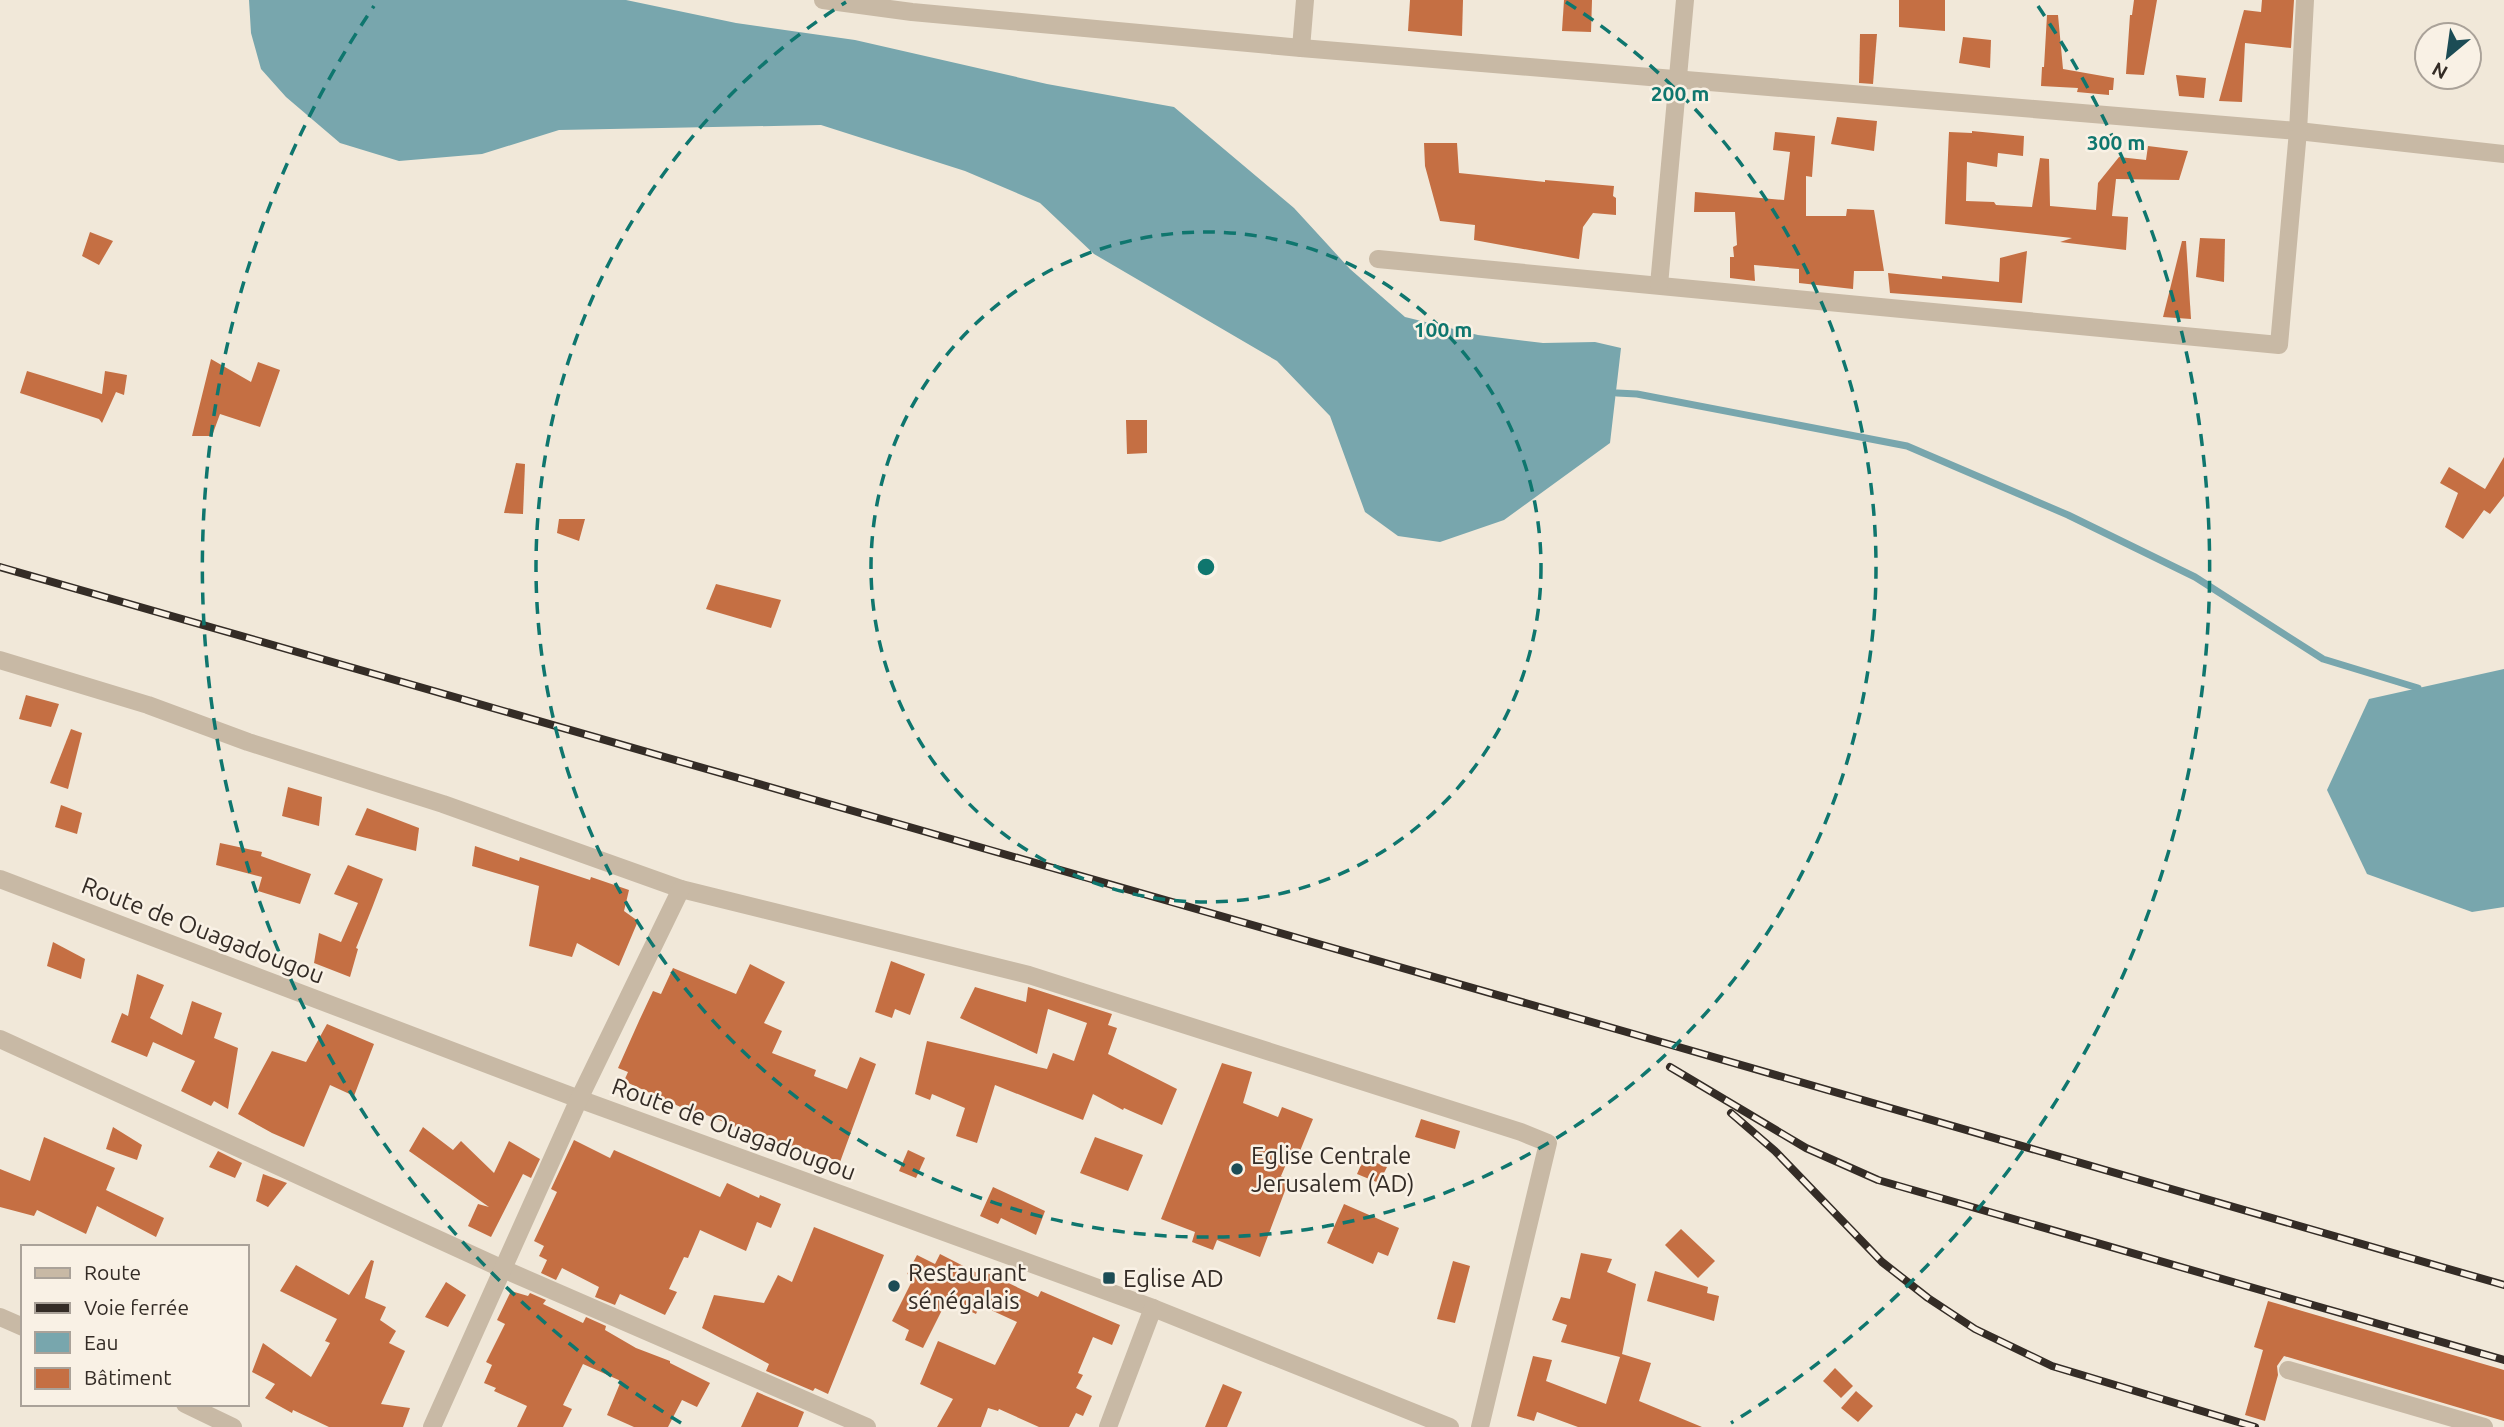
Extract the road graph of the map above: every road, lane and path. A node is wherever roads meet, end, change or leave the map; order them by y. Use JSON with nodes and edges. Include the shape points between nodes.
{"nodes":[{"id":1,"x":823,"y":0,"type":"edge"},
{"id":2,"x":1305,"y":0,"type":"edge"},
{"id":3,"x":1685,"y":0,"type":"edge"},
{"id":4,"x":2305,"y":0,"type":"edge"},
{"id":5,"x":912,"y":6,"type":"edge"},
{"id":6,"x":1301,"y":48,"type":"junction"},
{"id":7,"x":1678,"y":80,"type":"junction"},
{"id":8,"x":2298,"y":131,"type":"junction"},
{"id":9,"x":2504,"y":155,"type":"edge"},
{"id":10,"x":1378,"y":259,"type":"dead end"},
{"id":11,"x":1658,"y":285,"type":"junction"},
{"id":12,"x":0,"y":660,"type":"edge"},
{"id":13,"x":0,"y":879,"type":"edge"},
{"id":14,"x":681,"y":889,"type":"junction"},
{"id":15,"x":0,"y":1039,"type":"edge"},
{"id":16,"x":579,"y":1099,"type":"junction"},
{"id":17,"x":503,"y":1269,"type":"junction"},
{"id":18,"x":1153,"y":1308,"type":"junction"},
{"id":19,"x":0,"y":1317,"type":"edge"},
{"id":20,"x":21,"y":1326,"type":"edge"},
{"id":21,"x":2288,"y":1370,"type":"dead end"},
{"id":22,"x":189,"y":1406,"type":"edge"},
{"id":23,"x":233,"y":1427,"type":"edge"},
{"id":24,"x":432,"y":1427,"type":"edge"},
{"id":25,"x":867,"y":1427,"type":"edge"},
{"id":26,"x":1108,"y":1427,"type":"edge"},
{"id":27,"x":1450,"y":1427,"type":"edge"},
{"id":28,"x":1480,"y":1427,"type":"edge"},
{"id":29,"x":2484,"y":1427,"type":"edge"}],
"edges":[{"from":1,"to":5,"type":"street"},
{"from":2,"to":6,"type":"street"},
{"from":3,"to":7,"type":"street"},
{"from":4,"to":8,"type":"street"},
{"from":5,"to":6,"type":"street"},
{"from":6,"to":7,"type":"street"},
{"from":7,"to":8,"type":"street"},
{"from":7,"to":11,"type":"street"},
{"from":8,"to":9,"type":"street"},
{"from":8,"to":11,"type":"street","via":[[2279,345]]},
{"from":10,"to":11,"type":"street"},
{"from":12,"to":14,"type":"street","via":[[443,804]]},
{"from":13,"to":16,"type":"street","name":"Route de Ouagadougou"},
{"from":14,"to":16,"type":"street"},
{"from":14,"to":28,"type":"street","via":[[1029,975],[1548,1143]]},
{"from":15,"to":17,"type":"street"},
{"from":16,"to":17,"type":"street"},
{"from":16,"to":18,"type":"street","name":"Route de Ouagadougou"},
{"from":17,"to":24,"type":"street"},
{"from":17,"to":25,"type":"street"},
{"from":18,"to":26,"type":"street"},
{"from":18,"to":27,"type":"street","name":"Route de Ouagadougou"},
{"from":19,"to":20,"type":"street"},
{"from":21,"to":29,"type":"street"},
{"from":22,"to":23,"type":"street"}]}
